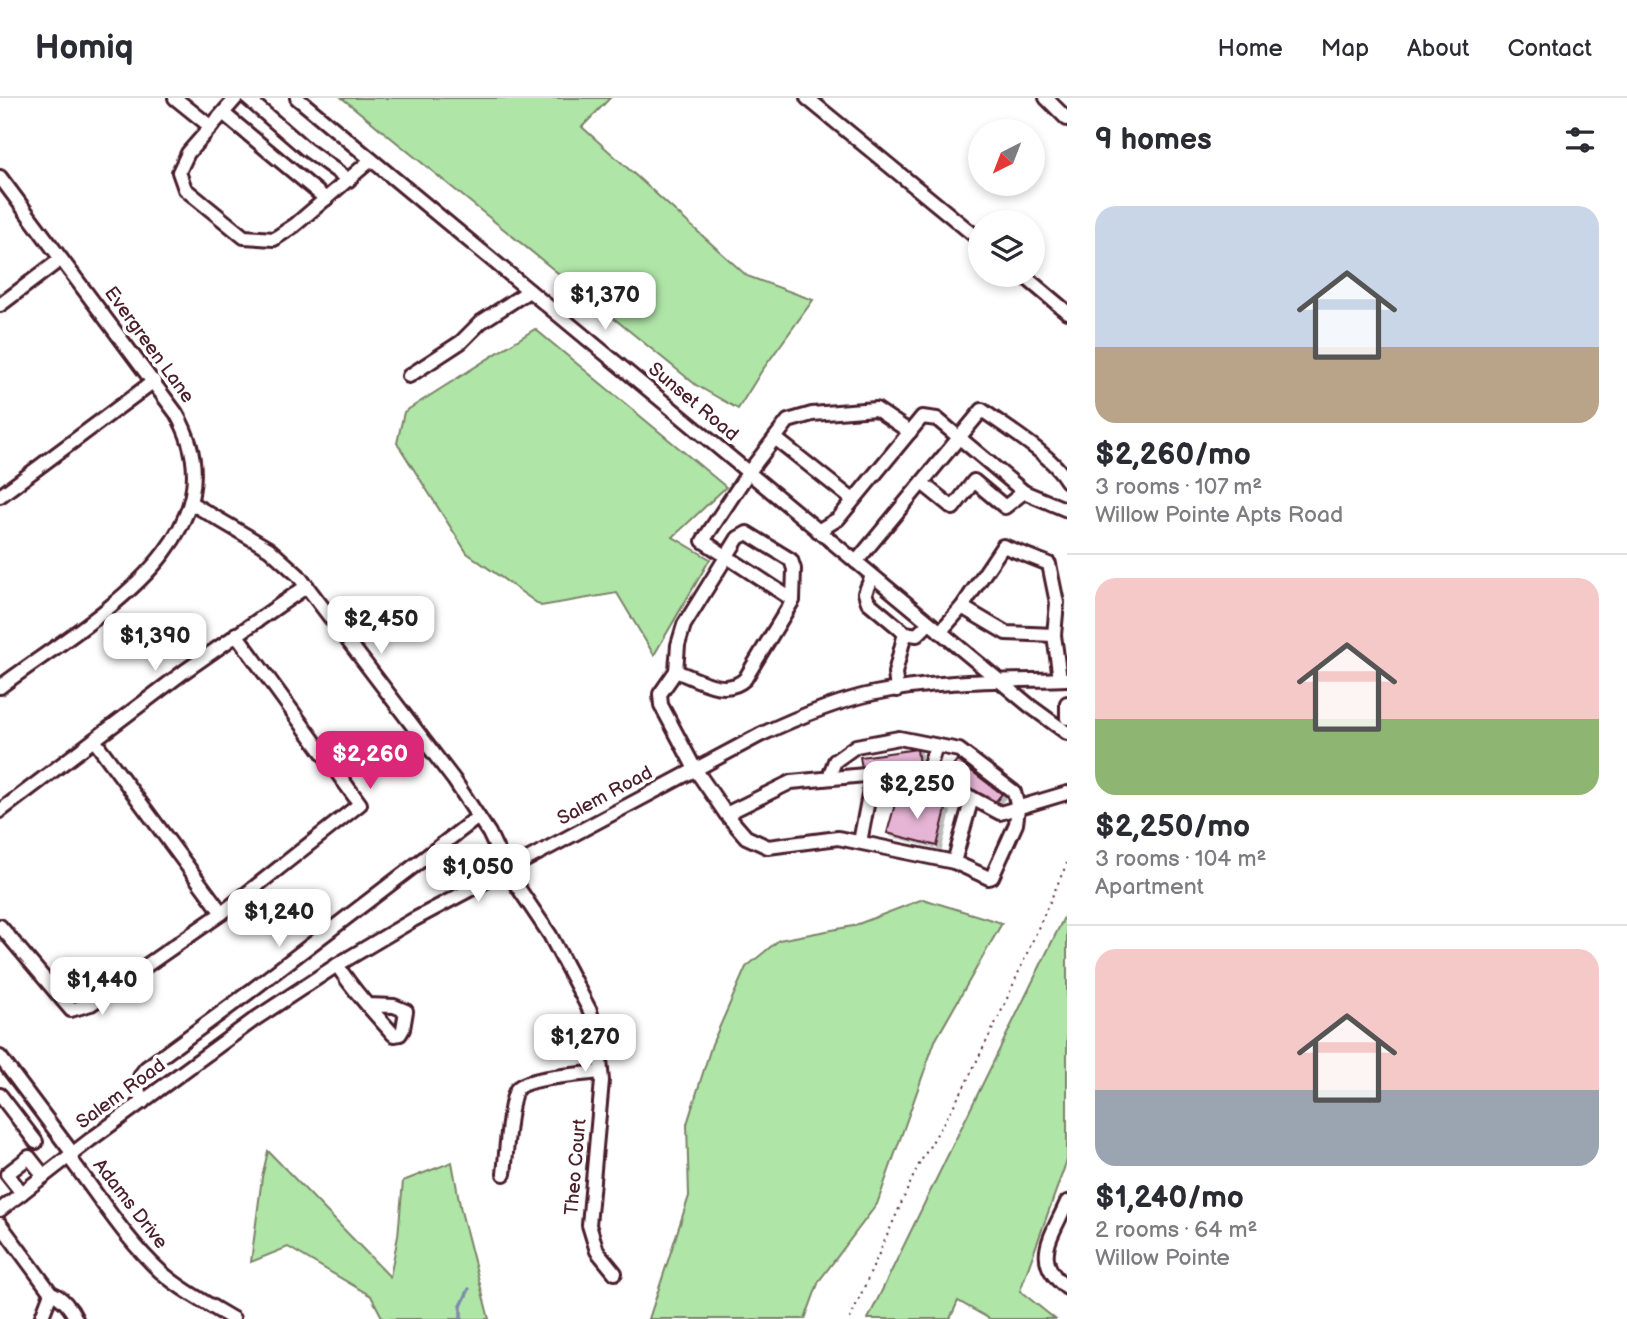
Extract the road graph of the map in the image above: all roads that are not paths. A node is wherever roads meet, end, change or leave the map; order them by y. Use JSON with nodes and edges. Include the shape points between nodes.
{"nodes":[{"id":1,"x":175,"y":98,"type":"edge"},
{"id":2,"x":236,"y":98,"type":"edge"},
{"id":3,"x":247,"y":98,"type":"edge"},
{"id":4,"x":297,"y":98,"type":"edge"},
{"id":5,"x":807,"y":98,"type":"edge"},
{"id":6,"x":1046,"y":98,"type":"edge"},
{"id":7,"x":223,"y":113,"type":"junction"},
{"id":8,"x":1067,"y":119,"type":"edge"},
{"id":9,"x":211,"y":127,"type":"junction"},
{"id":10,"x":371,"y":160,"type":"junction"},
{"id":11,"x":0,"y":177,"type":"edge"},
{"id":12,"x":349,"y":180,"type":"junction"},
{"id":13,"x":326,"y":199,"type":"junction"},
{"id":14,"x":968,"y":230,"type":"edge"},
{"id":15,"x":61,"y":259,"type":"junction"},
{"id":16,"x":1037,"y":287,"type":"edge"},
{"id":17,"x":529,"y":291,"type":"junction"},
{"id":18,"x":0,"y":305,"type":"edge"},
{"id":19,"x":1067,"y":312,"type":"edge"},
{"id":20,"x":409,"y":376,"type":"dead end"},
{"id":21,"x":155,"y":381,"type":"junction"},
{"id":22,"x":909,"y":432,"type":"junction"},
{"id":23,"x":960,"y":437,"type":"junction"},
{"id":24,"x":775,"y":439,"type":"junction"},
{"id":25,"x":748,"y":473,"type":"junction"},
{"id":26,"x":1067,"y":481,"type":"edge"},
{"id":27,"x":922,"y":483,"type":"junction"},
{"id":28,"x":1024,"y":492,"type":"junction"},
{"id":29,"x":0,"y":496,"type":"edge"},
{"id":30,"x":853,"y":500,"type":"junction"},
{"id":31,"x":191,"y":503,"type":"junction"},
{"id":32,"x":1067,"y":510,"type":"edge"},
{"id":33,"x":818,"y":531,"type":"junction"},
{"id":34,"x":726,"y":556,"type":"junction"},
{"id":35,"x":856,"y":562,"type":"junction"},
{"id":36,"x":872,"y":576,"type":"junction"},
{"id":37,"x":307,"y":586,"type":"junction"},
{"id":38,"x":793,"y":600,"type":"junction"},
{"id":39,"x":962,"y":607,"type":"junction"},
{"id":40,"x":929,"y":623,"type":"junction"},
{"id":41,"x":940,"y":632,"type":"junction"},
{"id":42,"x":905,"y":633,"type":"junction"},
{"id":43,"x":236,"y":634,"type":"junction"},
{"id":44,"x":1054,"y":635,"type":"junction"},
{"id":45,"x":676,"y":671,"type":"junction"},
{"id":46,"x":1064,"y":679,"type":"edge"},
{"id":47,"x":997,"y":680,"type":"junction"},
{"id":48,"x":0,"y":687,"type":"edge"},
{"id":49,"x":897,"y":690,"type":"junction"},
{"id":50,"x":1067,"y":703,"type":"edge"},
{"id":51,"x":1067,"y":718,"type":"edge"},
{"id":52,"x":1067,"y":733,"type":"edge"},
{"id":53,"x":94,"y":740,"type":"junction"},
{"id":54,"x":936,"y":746,"type":"junction"},
{"id":55,"x":695,"y":769,"type":"junction"},
{"id":56,"x":873,"y":774,"type":"junction"},
{"id":57,"x":927,"y":774,"type":"junction"},
{"id":58,"x":829,"y":777,"type":"junction"},
{"id":59,"x":1067,"y":793,"type":"edge"},
{"id":60,"x":972,"y":798,"type":"junction"},
{"id":61,"x":1018,"y":808,"type":"junction"},
{"id":62,"x":0,"y":810,"type":"edge"},
{"id":63,"x":726,"y":814,"type":"junction"},
{"id":64,"x":478,"y":817,"type":"junction"},
{"id":65,"x":860,"y":842,"type":"junction"},
{"id":66,"x":954,"y":862,"type":"junction"},
{"id":67,"x":507,"y":871,"type":"junction"},
{"id":68,"x":222,"y":914,"type":"junction"},
{"id":69,"x":0,"y":926,"type":"edge"},
{"id":70,"x":337,"y":965,"type":"junction"},
{"id":71,"x":368,"y":1005,"type":"dead end"},
{"id":72,"x":0,"y":1057,"type":"edge"},
{"id":73,"x":601,"y":1072,"type":"junction"},
{"id":74,"x":0,"y":1095,"type":"edge"},
{"id":75,"x":143,"y":1102,"type":"junction"},
{"id":76,"x":54,"y":1128,"type":"junction"},
{"id":77,"x":36,"y":1142,"type":"junction"},
{"id":78,"x":71,"y":1155,"type":"junction"},
{"id":79,"x":29,"y":1157,"type":"junction"},
{"id":80,"x":504,"y":1174,"type":"dead end"},
{"id":81,"x":44,"y":1176,"type":"junction"},
{"id":82,"x":22,"y":1193,"type":"junction"},
{"id":83,"x":1067,"y":1202,"type":"edge"},
{"id":84,"x":0,"y":1210,"type":"edge"},
{"id":85,"x":0,"y":1224,"type":"edge"},
{"id":86,"x":615,"y":1273,"type":"dead end"},
{"id":87,"x":1067,"y":1288,"type":"edge"},
{"id":88,"x":51,"y":1293,"type":"junction"},
{"id":89,"x":41,"y":1319,"type":"edge"},
{"id":90,"x":76,"y":1319,"type":"edge"},
{"id":91,"x":233,"y":1319,"type":"edge"}],
"edges":[{"from":1,"to":9,"type":"street"},
{"from":2,"to":7,"type":"street"},
{"from":3,"to":12,"type":"street"},
{"from":4,"to":10,"type":"street","name":"Sunset Road"},
{"from":5,"to":14,"type":"street"},
{"from":6,"to":8,"type":"street"},
{"from":7,"to":9,"type":"street"},
{"from":7,"to":13,"type":"street"},
{"from":9,"to":13,"type":"street","via":[[188,153],[179,172],[185,189],[244,237],[274,239]]},
{"from":10,"to":12,"type":"street"},
{"from":10,"to":17,"type":"street","name":"Sunset Road"},
{"from":11,"to":15,"type":"street","name":"Evergreen Lane"},
{"from":12,"to":13,"type":"street"},
{"from":15,"to":18,"type":"street"},
{"from":15,"to":21,"type":"street","name":"Evergreen Lane"},
{"from":16,"to":19,"type":"street"},
{"from":17,"to":20,"type":"street"},
{"from":17,"to":25,"type":"street","name":"Sunset Road"},
{"from":21,"to":29,"type":"street"},
{"from":21,"to":31,"type":"street","name":"Evergreen Lane","via":[[190,444]]},
{"from":22,"to":23,"type":"street","via":[[922,417],[937,419]]},
{"from":22,"to":24,"type":"street","via":[[876,409],[812,414],[788,421]]},
{"from":22,"to":30,"type":"street"},
{"from":23,"to":26,"type":"street","via":[[982,410]]},
{"from":23,"to":27,"type":"street"},
{"from":23,"to":28,"type":"street"},
{"from":24,"to":25,"type":"street"},
{"from":24,"to":30,"type":"street"},
{"from":25,"to":33,"type":"street","name":"Sunset Road"},
{"from":25,"to":34,"type":"street","via":[[703,541]]},
{"from":27,"to":28,"type":"street","via":[[953,508],[974,481],[1005,506]]},
{"from":27,"to":35,"type":"street"},
{"from":28,"to":32,"type":"street"},
{"from":30,"to":33,"type":"street","via":[[838,519]]},
{"from":31,"to":37,"type":"street","name":"Theo Court","via":[[269,549]]},
{"from":31,"to":48,"type":"street","name":"Evergreen Lane","via":[[171,544],[149,572]]},
{"from":33,"to":35,"type":"street","name":"Sunset Road"},
{"from":34,"to":38,"type":"street"},
{"from":34,"to":38,"type":"street","via":[[747,533],[791,560]]},
{"from":34,"to":45,"type":"street","via":[[684,625]]},
{"from":35,"to":36,"type":"street","name":"Sunset Road"},
{"from":36,"to":40,"type":"street","name":"Sunset Road"},
{"from":36,"to":42,"type":"street","via":[[865,593],[868,602]]},
{"from":37,"to":43,"type":"street"},
{"from":37,"to":64,"type":"street","name":"Theo Court"},
{"from":38,"to":45,"type":"street","via":[[738,686],[717,686]]},
{"from":39,"to":41,"type":"street"},
{"from":39,"to":44,"type":"street","via":[[1006,633]]},
{"from":39,"to":44,"type":"street","via":[[1003,547],[1049,564],[1057,603]]},
{"from":40,"to":41,"type":"street","name":"Sunset Road"},
{"from":40,"to":42,"type":"street","via":[[917,635]]},
{"from":41,"to":47,"type":"street","name":"Sunset Road"},
{"from":42,"to":49,"type":"street","via":[[895,673]]},
{"from":43,"to":53,"type":"street"},
{"from":43,"to":68,"type":"street","via":[[360,804]]},
{"from":44,"to":46,"type":"street"},
{"from":45,"to":55,"type":"street","via":[[659,699]]},
{"from":46,"to":47,"type":"street","name":"Salem Road"},
{"from":47,"to":49,"type":"street","name":"Salem Road"},
{"from":47,"to":52,"type":"street","name":"Sunset Road"},
{"from":49,"to":55,"type":"street","name":"Salem Road","via":[[861,696],[787,723]]},
{"from":50,"to":51,"type":"street"},
{"from":53,"to":62,"type":"street"},
{"from":53,"to":68,"type":"street"},
{"from":54,"to":57,"type":"street"},
{"from":54,"to":58,"type":"street","via":[[899,737],[856,746],[835,761]]},
{"from":54,"to":61,"type":"street","via":[[959,750],[1014,792]]},
{"from":55,"to":63,"type":"street"},
{"from":55,"to":67,"type":"street","name":"Salem Road"},
{"from":56,"to":57,"type":"street"},
{"from":56,"to":58,"type":"street"},
{"from":56,"to":65,"type":"street"},
{"from":57,"to":60,"type":"street"},
{"from":58,"to":63,"type":"street","via":[[791,782]]},
{"from":59,"to":61,"type":"street"},
{"from":60,"to":61,"type":"street","via":[[1000,813]]},
{"from":60,"to":66,"type":"street"},
{"from":61,"to":66,"type":"street","via":[[1016,824],[992,877]]},
{"from":63,"to":65,"type":"street","via":[[746,837],[768,847],[838,838]]},
{"from":64,"to":67,"type":"street","name":"Theo Court"},
{"from":64,"to":75,"type":"street","via":[[146,1068],[136,1087]]},
{"from":65,"to":66,"type":"street"},
{"from":67,"to":70,"type":"street","name":"Salem Road"},
{"from":67,"to":73,"type":"street","name":"Theo Court","via":[[550,935],[584,999],[594,1024]]},
{"from":68,"to":69,"type":"street","via":[[91,1004],[71,1010]]},
{"from":70,"to":71,"type":"street"},
{"from":70,"to":75,"type":"street","name":"Salem Road"},
{"from":72,"to":76,"type":"street","name":"Adams Drive"},
{"from":73,"to":80,"type":"street","via":[[549,1078],[517,1089]]},
{"from":73,"to":86,"type":"street","name":"Theo Court","via":[[589,1225],[597,1251]]},
{"from":74,"to":77,"type":"street"},
{"from":75,"to":78,"type":"street","name":"Salem Road"},
{"from":76,"to":77,"type":"street"},
{"from":76,"to":78,"type":"street","name":"Adams Drive"},
{"from":77,"to":79,"type":"street"},
{"from":78,"to":81,"type":"street","name":"Salem Road"},
{"from":78,"to":91,"type":"street","name":"Adams Drive","via":[[161,1272]]},
{"from":79,"to":81,"type":"street"},
{"from":79,"to":82,"type":"street","via":[[7,1174]]},
{"from":81,"to":82,"type":"street","name":"Salem Road"},
{"from":82,"to":84,"type":"street","name":"Salem Road"},
{"from":83,"to":87,"type":"street","via":[[1045,1254],[1048,1269]]},
{"from":85,"to":88,"type":"street"},
{"from":88,"to":89,"type":"street"},
{"from":88,"to":90,"type":"street"}]}
